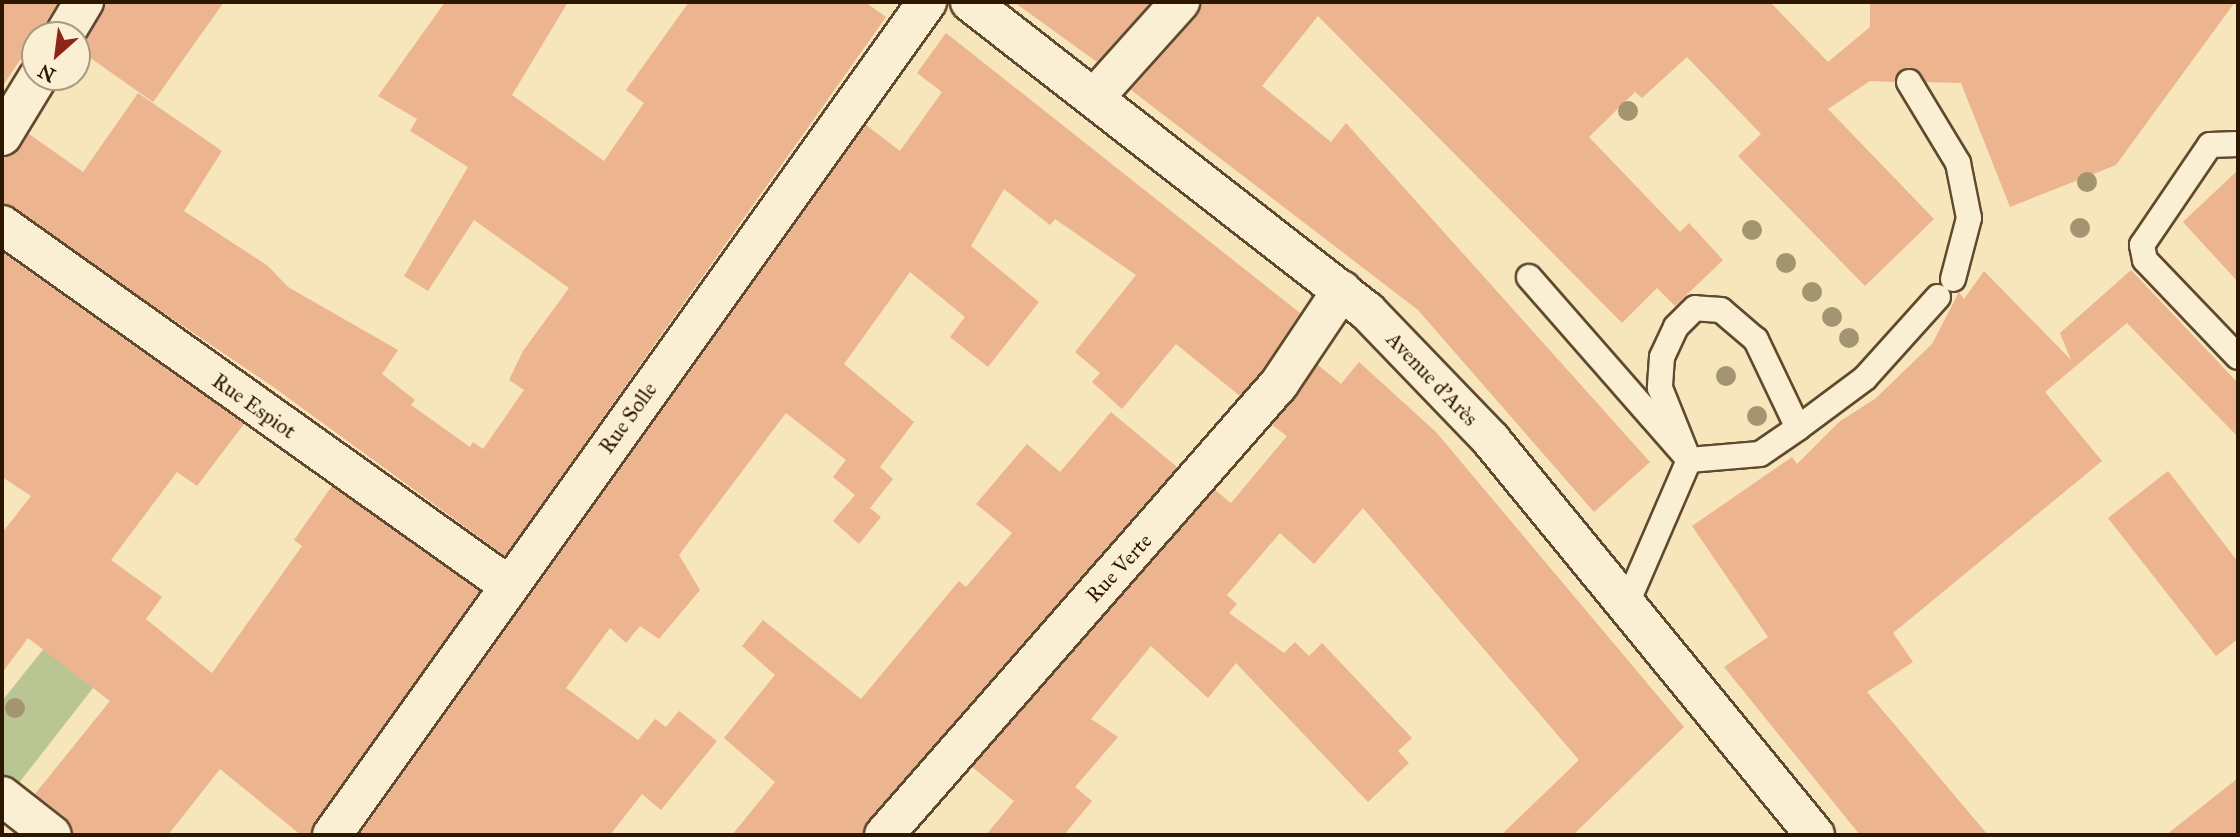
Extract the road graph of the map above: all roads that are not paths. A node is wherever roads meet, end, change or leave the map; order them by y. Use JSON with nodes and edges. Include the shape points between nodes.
{"nodes":[{"id":1,"x":84,"y":2,"type":"edge"},
{"id":2,"x":927,"y":2,"type":"edge"},
{"id":3,"x":970,"y":2,"type":"edge"},
{"id":4,"x":1180,"y":2,"type":"edge"},
{"id":5,"x":72,"y":21,"type":"edge"},
{"id":6,"x":1909,"y":82,"type":"dead end"},
{"id":7,"x":29,"y":91,"type":"edge"},
{"id":8,"x":1094,"y":98,"type":"junction"},
{"id":9,"x":2,"y":136,"type":"edge"},
{"id":10,"x":2238,"y":144,"type":"edge"},
{"id":11,"x":2,"y":225,"type":"edge"},
{"id":12,"x":1529,"y":277,"type":"dead end"},
{"id":13,"x":1342,"y":290,"type":"junction"},
{"id":14,"x":2238,"y":358,"type":"edge"},
{"id":15,"x":1798,"y":428,"type":"junction"},
{"id":16,"x":1689,"y":460,"type":"junction"},
{"id":17,"x":508,"y":585,"type":"junction"},
{"id":18,"x":1628,"y":603,"type":"junction"},
{"id":19,"x":2,"y":796,"type":"edge"},
{"id":20,"x":52,"y":835,"type":"edge"},
{"id":21,"x":332,"y":835,"type":"edge"},
{"id":22,"x":884,"y":835,"type":"edge"},
{"id":23,"x":1815,"y":835,"type":"edge"}],
"edges":[{"from":1,"to":5,"type":"street"},
{"from":2,"to":17,"type":"street","name":"Rue Solle"},
{"from":3,"to":8,"type":"street","name":"Avenue d'Arès"},
{"from":4,"to":8,"type":"street"},
{"from":6,"to":15,"type":"lane","via":[[1958,163],[1969,218],[1946,288],[1865,378]]},
{"from":7,"to":9,"type":"street"},
{"from":8,"to":13,"type":"street","name":"Avenue d'Arès"},
{"from":10,"to":14,"type":"lane","via":[[2210,145],[2142,245],[2146,260]]},
{"from":11,"to":17,"type":"street","name":"Rue Espiot"},
{"from":12,"to":16,"type":"lane"},
{"from":13,"to":18,"type":"street","name":"Avenue d'Arès","via":[[1491,440]]},
{"from":13,"to":22,"type":"street","name":"Rue Verte","via":[[1279,384]]},
{"from":15,"to":16,"type":"lane","via":[[1760,454]]},
{"from":15,"to":16,"type":"lane","via":[[1756,340],[1721,310],[1695,309],[1671,337],[1660,388]]},
{"from":16,"to":18,"type":"lane"},
{"from":17,"to":21,"type":"street","name":"Rue Solle"},
{"from":18,"to":23,"type":"street","name":"Avenue d'Arès"},
{"from":19,"to":20,"type":"street"}]}
